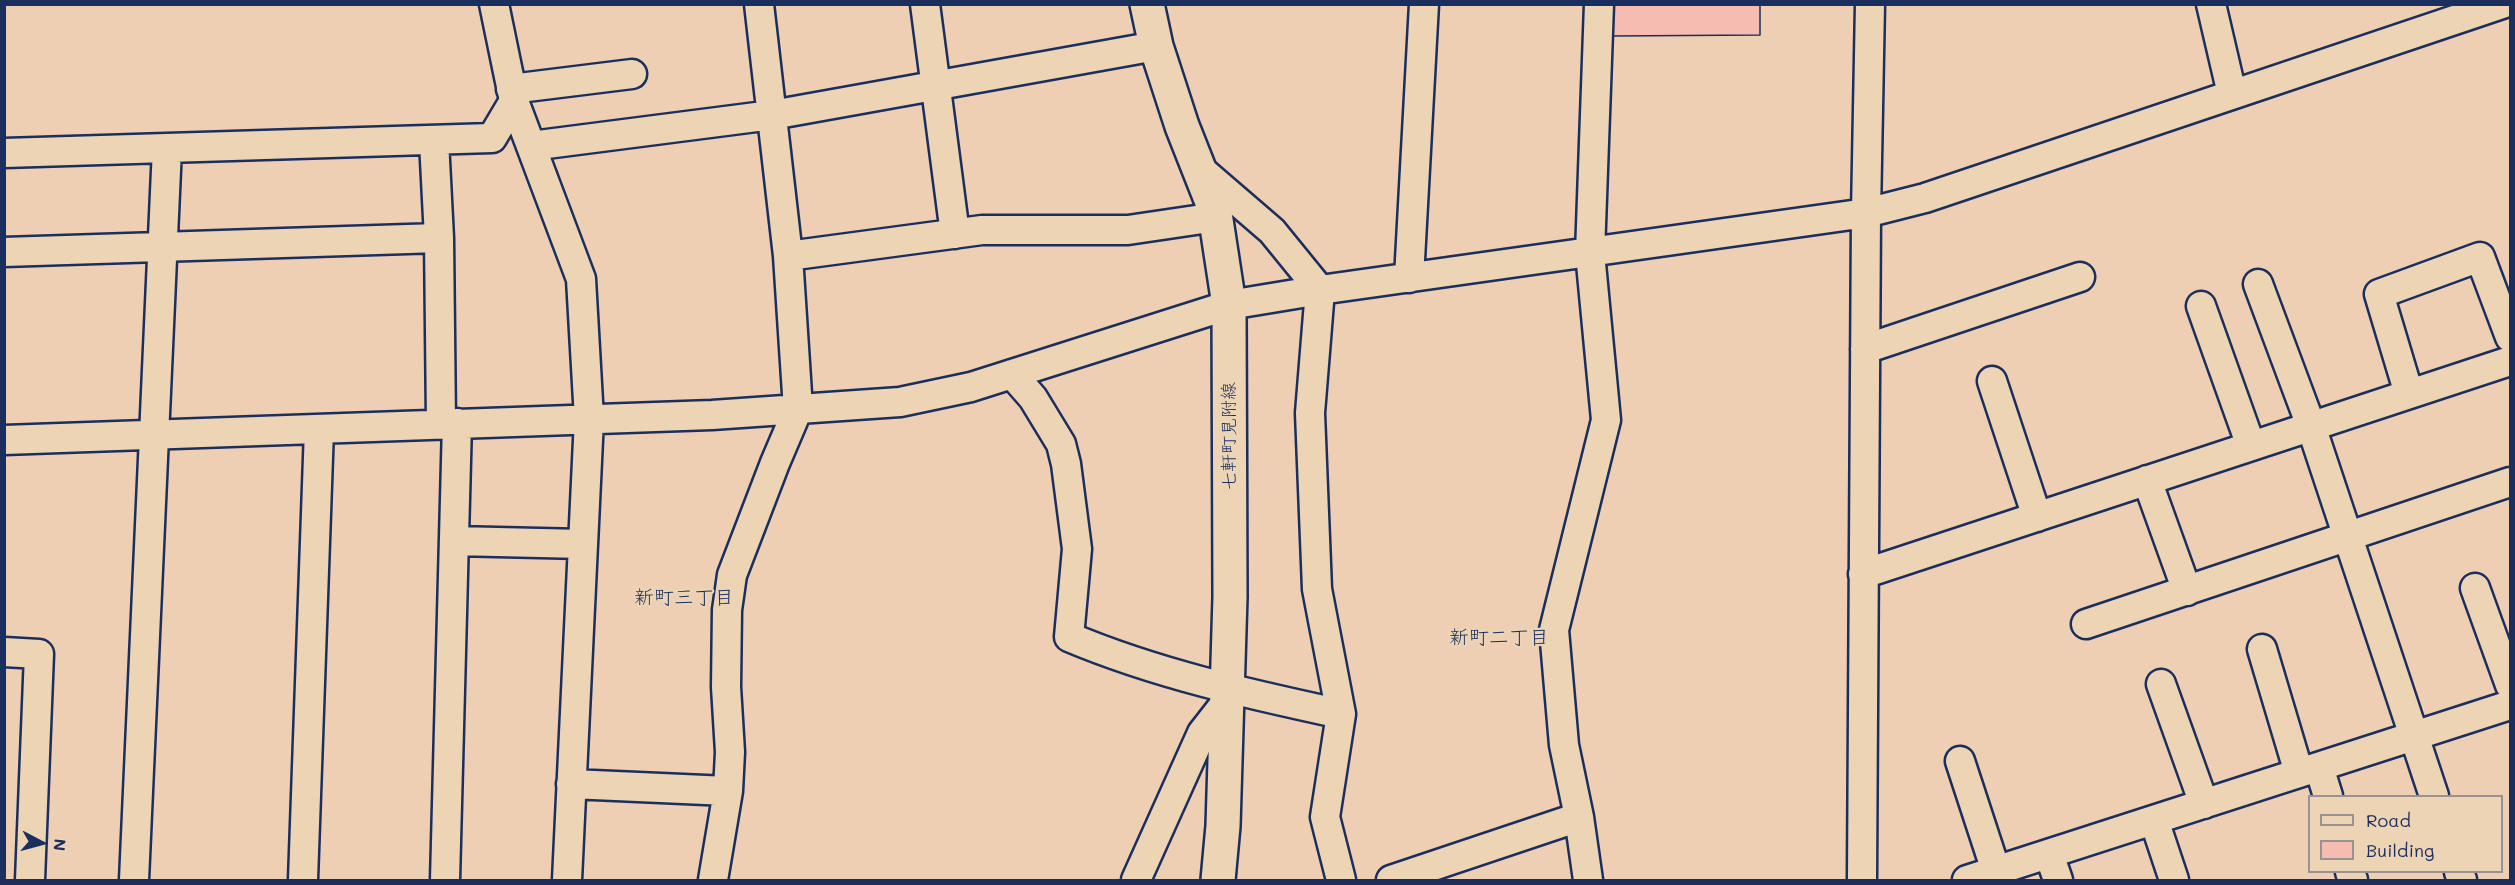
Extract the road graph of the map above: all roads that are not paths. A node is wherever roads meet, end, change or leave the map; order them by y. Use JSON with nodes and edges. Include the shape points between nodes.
{"nodes":[{"id":1,"x":494,"y":4,"type":"edge"},
{"id":2,"x":759,"y":4,"type":"edge"},
{"id":3,"x":925,"y":4,"type":"edge"},
{"id":4,"x":1147,"y":4,"type":"edge"},
{"id":5,"x":1424,"y":4,"type":"edge"},
{"id":6,"x":1599,"y":4,"type":"edge"},
{"id":7,"x":1870,"y":4,"type":"edge"},
{"id":8,"x":2211,"y":4,"type":"edge"},
{"id":9,"x":2502,"y":4,"type":"edge"},
{"id":10,"x":1156,"y":45,"type":"junction"},
{"id":11,"x":632,"y":74,"type":"dead end"},
{"id":12,"x":936,"y":86,"type":"junction"},
{"id":13,"x":2232,"y":94,"type":"junction"},
{"id":14,"x":513,"y":95,"type":"junction"},
{"id":15,"x":772,"y":115,"type":"junction"},
{"id":16,"x":434,"y":141,"type":"junction"},
{"id":17,"x":531,"y":146,"type":"junction"},
{"id":18,"x":167,"y":148,"type":"junction"},
{"id":19,"x":4,"y":153,"type":"edge"},
{"id":20,"x":1200,"y":169,"type":"junction"},
{"id":21,"x":1866,"y":213,"type":"junction"},
{"id":22,"x":1216,"y":217,"type":"junction"},
{"id":23,"x":956,"y":234,"type":"junction"},
{"id":24,"x":439,"y":238,"type":"junction"},
{"id":25,"x":162,"y":247,"type":"junction"},
{"id":26,"x":4,"y":252,"type":"edge"},
{"id":27,"x":1590,"y":253,"type":"junction"},
{"id":28,"x":788,"y":256,"type":"junction"},
{"id":29,"x":2080,"y":277,"type":"dead end"},
{"id":30,"x":1409,"y":278,"type":"junction"},
{"id":31,"x":2258,"y":284,"type":"dead end"},
{"id":32,"x":1320,"y":290,"type":"junction"},
{"id":33,"x":1229,"y":305,"type":"junction"},
{"id":34,"x":2201,"y":306,"type":"dead end"},
{"id":35,"x":2511,"y":337,"type":"edge"},
{"id":36,"x":1865,"y":349,"type":"junction"},
{"id":37,"x":2511,"y":361,"type":"edge"},
{"id":38,"x":1012,"y":374,"type":"junction"},
{"id":39,"x":1992,"y":381,"type":"dead end"},
{"id":40,"x":2409,"y":394,"type":"junction"},
{"id":41,"x":798,"y":408,"type":"junction"},
{"id":42,"x":589,"y":418,"type":"junction"},
{"id":43,"x":449,"y":424,"type":"junction"},
{"id":44,"x":2311,"y":426,"type":"junction"},
{"id":45,"x":319,"y":429,"type":"junction"},
{"id":46,"x":154,"y":435,"type":"junction"},
{"id":47,"x":4,"y":441,"type":"edge"},
{"id":48,"x":2251,"y":446,"type":"junction"},
{"id":49,"x":2148,"y":480,"type":"junction"},
{"id":50,"x":2511,"y":482,"type":"edge"},
{"id":51,"x":2037,"y":517,"type":"junction"},
{"id":52,"x":2348,"y":537,"type":"junction"},
{"id":53,"x":454,"y":541,"type":"junction"},
{"id":54,"x":583,"y":544,"type":"junction"},
{"id":55,"x":1863,"y":573,"type":"junction"},
{"id":56,"x":2475,"y":588,"type":"dead end"},
{"id":57,"x":2187,"y":591,"type":"junction"},
{"id":58,"x":2086,"y":624,"type":"dead end"},
{"id":59,"x":2262,"y":649,"type":"dead end"},
{"id":60,"x":4,"y":652,"type":"edge"},
{"id":61,"x":2161,"y":684,"type":"dead end"},
{"id":62,"x":2511,"y":686,"type":"edge"},
{"id":63,"x":1227,"y":695,"type":"junction"},
{"id":64,"x":2511,"y":705,"type":"edge"},
{"id":65,"x":1341,"y":714,"type":"junction"},
{"id":66,"x":2414,"y":736,"type":"junction"},
{"id":67,"x":1960,"y":761,"type":"dead end"},
{"id":68,"x":2309,"y":770,"type":"junction"},
{"id":69,"x":571,"y":784,"type":"junction"},
{"id":70,"x":728,"y":791,"type":"junction"},
{"id":71,"x":2327,"y":795,"type":"edge"},
{"id":72,"x":2434,"y":795,"type":"edge"},
{"id":73,"x":2204,"y":804,"type":"junction"},
{"id":74,"x":1579,"y":817,"type":"junction"},
{"id":75,"x":2154,"y":820,"type":"junction"},
{"id":76,"x":2049,"y":854,"type":"junction"},
{"id":77,"x":1996,"y":871,"type":"junction"},
{"id":78,"x":30,"y":880,"type":"edge"},
{"id":79,"x":134,"y":880,"type":"edge"},
{"id":80,"x":303,"y":880,"type":"edge"},
{"id":81,"x":445,"y":880,"type":"edge"},
{"id":82,"x":567,"y":880,"type":"edge"},
{"id":83,"x":713,"y":880,"type":"edge"},
{"id":84,"x":1136,"y":880,"type":"edge"},
{"id":85,"x":1218,"y":880,"type":"edge"},
{"id":86,"x":1341,"y":880,"type":"edge"},
{"id":87,"x":1391,"y":880,"type":"edge"},
{"id":88,"x":1588,"y":880,"type":"edge"},
{"id":89,"x":1862,"y":880,"type":"edge"},
{"id":90,"x":1967,"y":880,"type":"edge"},
{"id":91,"x":2058,"y":880,"type":"edge"},
{"id":92,"x":2175,"y":880,"type":"edge"}],
"edges":[{"from":1,"to":14,"type":"street"},
{"from":2,"to":15,"type":"street"},
{"from":3,"to":12,"type":"street"},
{"from":4,"to":10,"type":"main road","name":"七軒町見附線"},
{"from":5,"to":30,"type":"street"},
{"from":6,"to":27,"type":"street"},
{"from":7,"to":21,"type":"street"},
{"from":8,"to":13,"type":"street"},
{"from":9,"to":13,"type":"street"},
{"from":10,"to":12,"type":"street"},
{"from":10,"to":20,"type":"main road","name":"七軒町見附線"},
{"from":11,"to":14,"type":"street"},
{"from":12,"to":15,"type":"street"},
{"from":12,"to":23,"type":"street"},
{"from":13,"to":21,"type":"street","via":[[1924,198]]},
{"from":14,"to":16,"type":"street","via":[[492,138]]},
{"from":14,"to":17,"type":"street"},
{"from":15,"to":17,"type":"street"},
{"from":15,"to":28,"type":"street"},
{"from":16,"to":18,"type":"street"},
{"from":16,"to":24,"type":"street"},
{"from":17,"to":42,"type":"street","via":[[581,279]]},
{"from":18,"to":19,"type":"street"},
{"from":18,"to":25,"type":"street"},
{"from":20,"to":22,"type":"main road","name":"七軒町見附線"},
{"from":20,"to":32,"type":"street","via":[[1272,231]]},
{"from":21,"to":27,"type":"street"},
{"from":21,"to":36,"type":"street"},
{"from":22,"to":23,"type":"street","via":[[1128,230],[982,230]]},
{"from":22,"to":33,"type":"main road","name":"七軒町見附線"},
{"from":23,"to":28,"type":"street"},
{"from":24,"to":25,"type":"street"},
{"from":24,"to":43,"type":"street"},
{"from":25,"to":26,"type":"street"},
{"from":25,"to":46,"type":"street"},
{"from":27,"to":30,"type":"street"},
{"from":27,"to":74,"type":"street","via":[[1606,420],[1554,630],[1564,745]]},
{"from":28,"to":41,"type":"street"},
{"from":29,"to":36,"type":"street"},
{"from":30,"to":32,"type":"street"},
{"from":31,"to":44,"type":"street"},
{"from":32,"to":33,"type":"street"},
{"from":32,"to":65,"type":"street","via":[[1310,413],[1317,589]]},
{"from":33,"to":38,"type":"street"},
{"from":33,"to":63,"type":"main road","name":"七軒町見附線"},
{"from":34,"to":48,"type":"street"},
{"from":35,"to":40,"type":"street","via":[[2480,257],[2379,294]]},
{"from":36,"to":55,"type":"street"},
{"from":37,"to":40,"type":"street"},
{"from":38,"to":41,"type":"street","via":[[900,402]]},
{"from":38,"to":63,"type":"street","via":[[1034,398],[1061,444],[1066,464],[1077,549],[1069,637]]},
{"from":39,"to":51,"type":"street"},
{"from":40,"to":44,"type":"street"},
{"from":41,"to":42,"type":"street"},
{"from":41,"to":70,"type":"street","via":[[732,575],[727,610]]},
{"from":42,"to":43,"type":"street"},
{"from":42,"to":54,"type":"street"},
{"from":43,"to":45,"type":"street"},
{"from":43,"to":53,"type":"street"},
{"from":44,"to":48,"type":"street"},
{"from":44,"to":52,"type":"street"},
{"from":45,"to":46,"type":"street"},
{"from":45,"to":80,"type":"street"},
{"from":46,"to":47,"type":"street"},
{"from":46,"to":79,"type":"street"},
{"from":48,"to":49,"type":"street"},
{"from":49,"to":51,"type":"street"},
{"from":49,"to":57,"type":"street"},
{"from":50,"to":52,"type":"street"},
{"from":51,"to":55,"type":"street"},
{"from":52,"to":57,"type":"street"},
{"from":52,"to":66,"type":"street"},
{"from":53,"to":54,"type":"street"},
{"from":53,"to":81,"type":"street"},
{"from":54,"to":69,"type":"street"},
{"from":55,"to":89,"type":"street"},
{"from":56,"to":62,"type":"street"},
{"from":57,"to":58,"type":"street"},
{"from":59,"to":68,"type":"street"},
{"from":60,"to":78,"type":"street","via":[[39,654]]},
{"from":61,"to":73,"type":"street"},
{"from":63,"to":65,"type":"street"},
{"from":63,"to":84,"type":"street","via":[[1202,734]]},
{"from":63,"to":85,"type":"main road","name":"七軒町見附線"},
{"from":64,"to":66,"type":"street"},
{"from":65,"to":86,"type":"street","via":[[1324,817]]},
{"from":66,"to":68,"type":"street"},
{"from":66,"to":72,"type":"street"},
{"from":67,"to":77,"type":"street"},
{"from":68,"to":71,"type":"street"},
{"from":68,"to":73,"type":"street"},
{"from":69,"to":70,"type":"street"},
{"from":69,"to":82,"type":"street"},
{"from":70,"to":83,"type":"street"},
{"from":73,"to":75,"type":"street"},
{"from":74,"to":87,"type":"street"},
{"from":74,"to":88,"type":"street"},
{"from":75,"to":76,"type":"street"},
{"from":75,"to":92,"type":"street"},
{"from":76,"to":77,"type":"street"},
{"from":76,"to":91,"type":"street"},
{"from":77,"to":90,"type":"street"}]}
